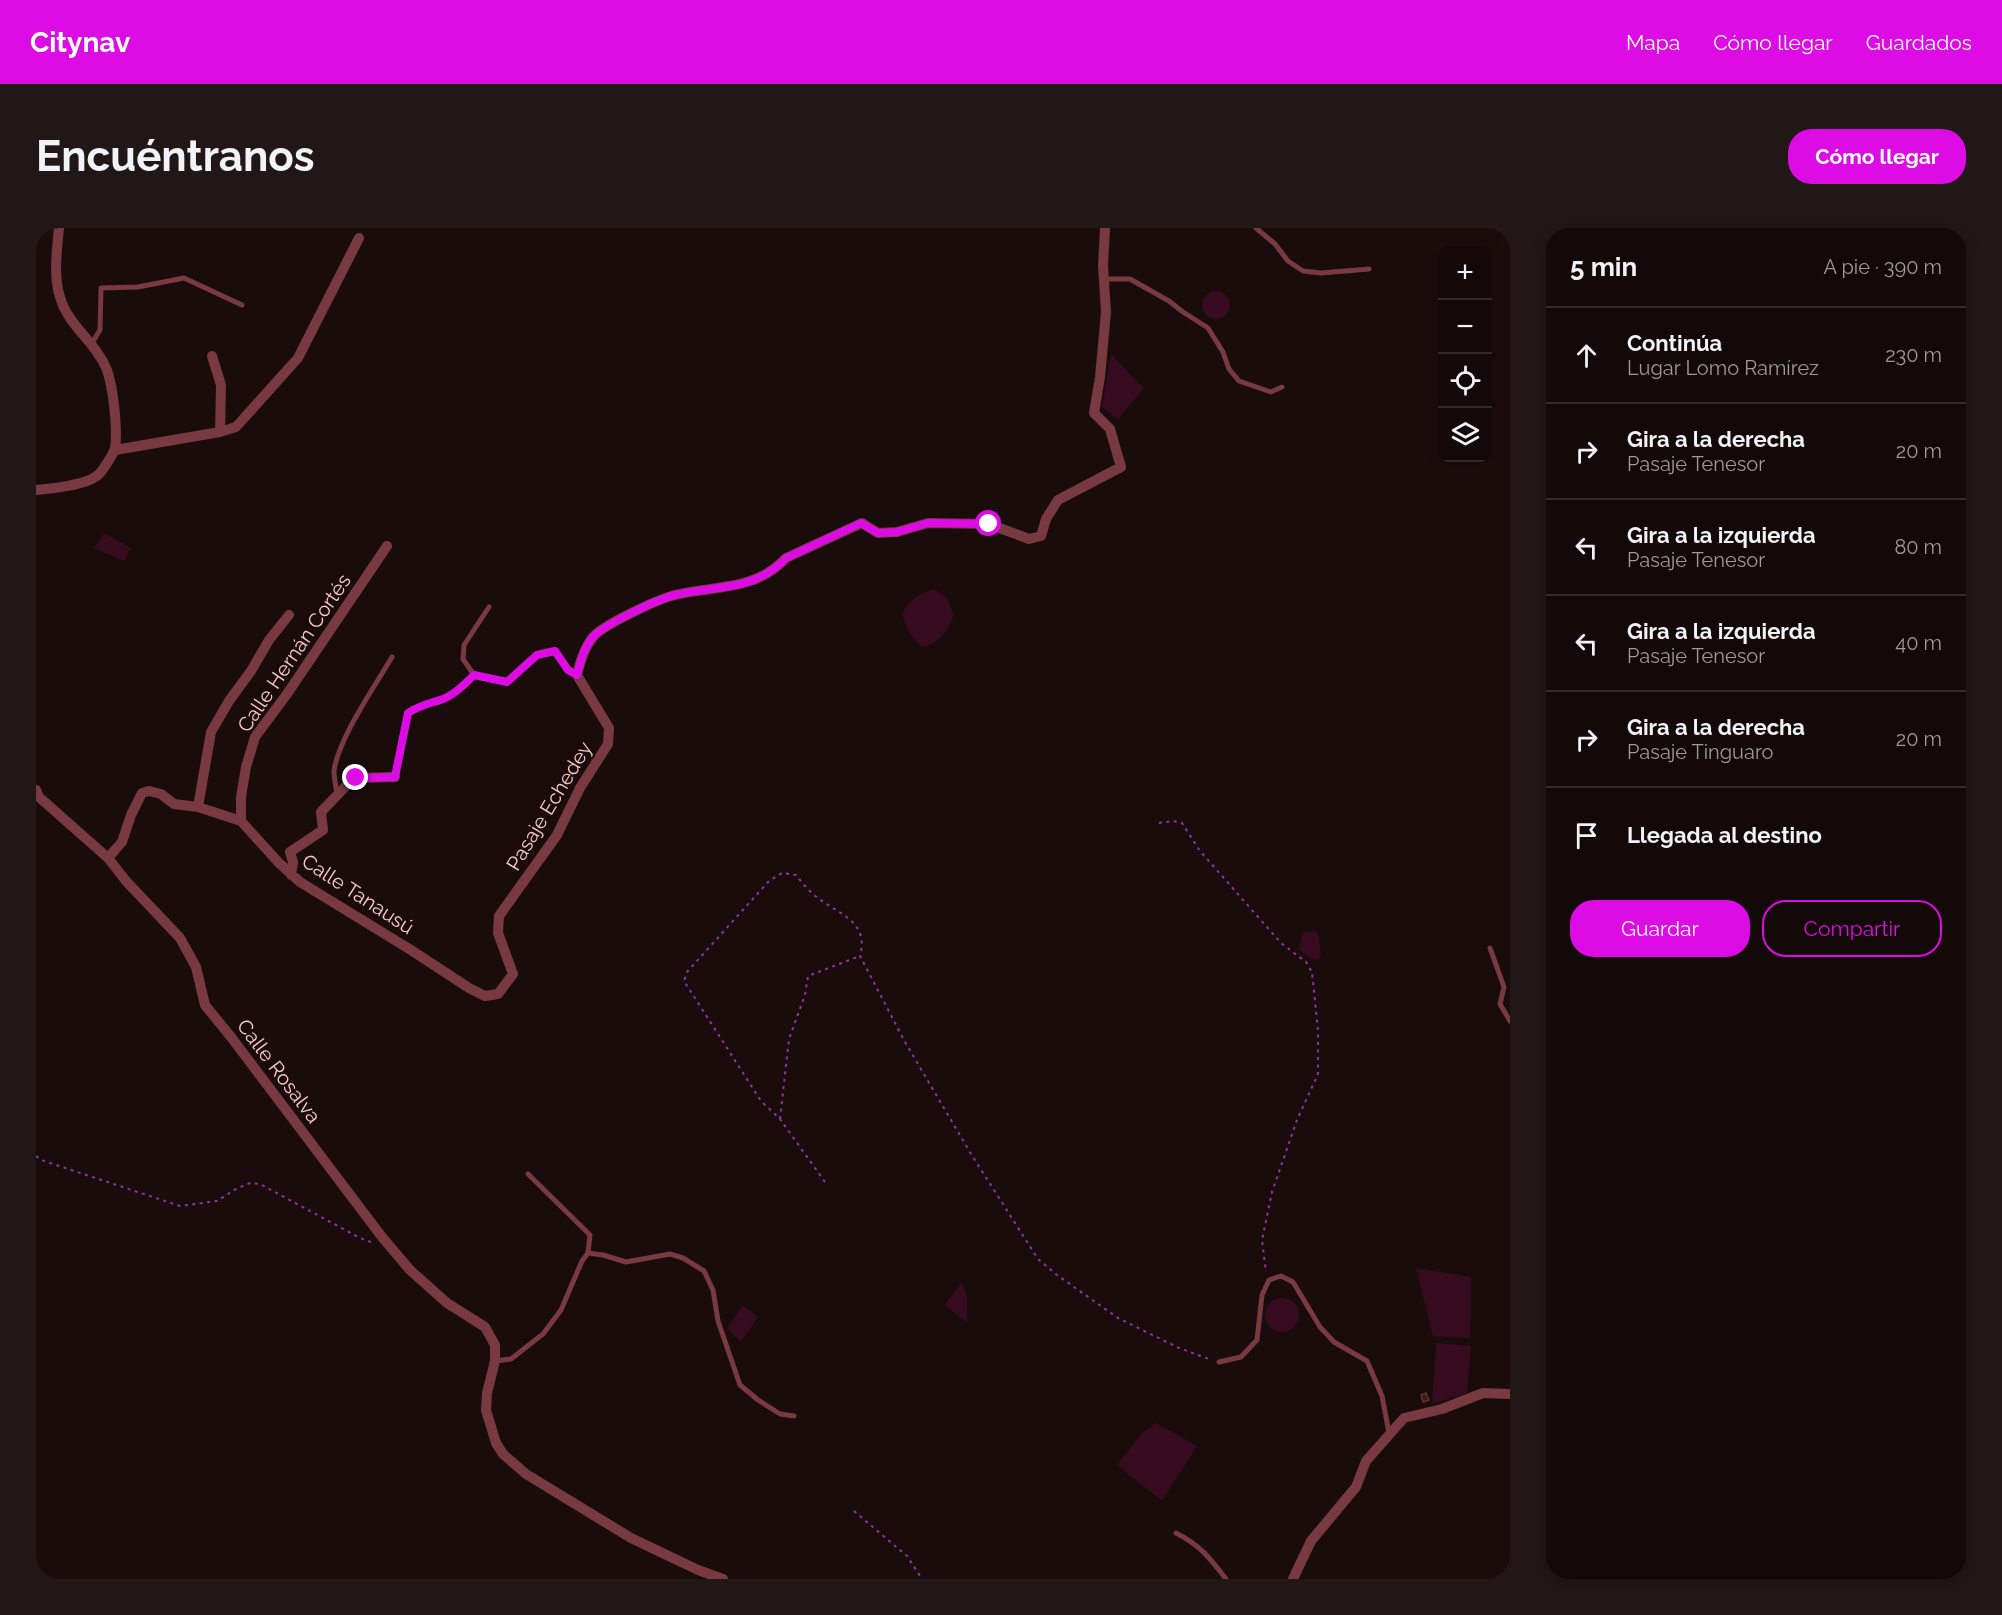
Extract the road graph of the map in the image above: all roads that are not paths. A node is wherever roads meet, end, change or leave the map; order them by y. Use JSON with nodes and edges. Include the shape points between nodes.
{"nodes":[{"id":1,"x":59,"y":228,"type":"edge"},
{"id":2,"x":1105,"y":228,"type":"edge"},
{"id":3,"x":1256,"y":228,"type":"edge"},
{"id":4,"x":359,"y":238,"type":"dead end"},
{"id":5,"x":1369,"y":269,"type":"dead end"},
{"id":6,"x":1105,"y":279,"type":"junction"},
{"id":7,"x":242,"y":305,"type":"dead end"},
{"id":8,"x":92,"y":343,"type":"junction"},
{"id":9,"x":212,"y":356,"type":"dead end"},
{"id":10,"x":1282,"y":387,"type":"dead end"},
{"id":11,"x":220,"y":432,"type":"junction"},
{"id":12,"x":115,"y":450,"type":"junction"},
{"id":13,"x":36,"y":490,"type":"edge"},
{"id":14,"x":387,"y":546,"type":"dead end"},
{"id":15,"x":489,"y":608,"type":"dead end"},
{"id":16,"x":289,"y":615,"type":"dead end"},
{"id":17,"x":392,"y":657,"type":"dead end"},
{"id":18,"x":474,"y":675,"type":"junction"},
{"id":19,"x":577,"y":675,"type":"junction"},
{"id":20,"x":395,"y":777,"type":"joint"},
{"id":21,"x":337,"y":795,"type":"junction"},
{"id":22,"x":37,"y":797,"type":"edge"},
{"id":23,"x":198,"y":807,"type":"junction"},
{"id":24,"x":241,"y":821,"type":"junction"},
{"id":25,"x":108,"y":858,"type":"junction"},
{"id":26,"x":291,"y":875,"type":"junction"},
{"id":27,"x":1490,"y":948,"type":"dead end"},
{"id":28,"x":498,"y":994,"type":"joint"},
{"id":29,"x":1510,"y":1021,"type":"edge"},
{"id":30,"x":528,"y":1174,"type":"dead end"},
{"id":31,"x":588,"y":1253,"type":"junction"},
{"id":32,"x":495,"y":1361,"type":"junction"},
{"id":33,"x":1219,"y":1362,"type":"road end"},
{"id":34,"x":1510,"y":1394,"type":"edge"},
{"id":35,"x":794,"y":1416,"type":"dead end"},
{"id":36,"x":1389,"y":1435,"type":"junction"},
{"id":37,"x":1176,"y":1533,"type":"dead end"},
{"id":38,"x":723,"y":1579,"type":"edge"},
{"id":39,"x":1226,"y":1579,"type":"edge"},
{"id":40,"x":1293,"y":1579,"type":"edge"}],
"edges":[{"from":1,"to":8,"type":"street","via":[[59,297],[70,320]]},
{"from":2,"to":6,"type":"street"},
{"from":3,"to":5,"type":"lane","via":[[1303,271]]},
{"from":4,"to":11,"type":"street","via":[[298,358],[236,427]]},
{"from":6,"to":10,"type":"lane","via":[[1131,279],[1208,328],[1239,381],[1271,392]]},
{"from":6,"to":19,"type":"street","via":[[1106,312],[1094,413],[1110,429],[1121,467],[1058,500],[1041,536],[1029,539],[989,524],[939,523],[878,533],[861,523],[786,558],[777,568],[748,583],[674,595],[641,608],[594,636]]},
{"from":7,"to":8,"type":"lane","via":[[184,278],[138,287],[102,288],[100,330]]},
{"from":8,"to":12,"type":"street","via":[[107,370]]},
{"from":9,"to":11,"type":"street","via":[[220,385]]},
{"from":11,"to":12,"type":"street"},
{"from":12,"to":13,"type":"street","via":[[98,476],[60,489]]},
{"from":14,"to":24,"type":"street","name":"Calle Hernán Cortés","via":[[255,737],[243,787]]},
{"from":15,"to":18,"type":"lane","via":[[464,645],[463,659]]},
{"from":16,"to":23,"type":"street","via":[[211,732]]},
{"from":17,"to":21,"type":"lane","via":[[353,722],[336,760]]},
{"from":18,"to":19,"type":"lane","via":[[507,682],[537,655],[555,651],[568,670]]},
{"from":18,"to":20,"type":"lane","via":[[444,699],[421,704],[408,713]]},
{"from":19,"to":28,"type":"street","name":"Pasaje Echedey","via":[[609,728],[608,744],[579,788],[557,835],[499,916],[498,933],[513,974]]},
{"from":20,"to":21,"type":"street","via":[[356,778]]},
{"from":21,"to":26,"type":"street","via":[[321,812],[323,830],[290,852]]},
{"from":22,"to":25,"type":"street","name":"Calle Rosalva"},
{"from":23,"to":24,"type":"street","name":"Calle Tanausú"},
{"from":23,"to":25,"type":"street","name":"Calle Tanausú","via":[[174,804],[149,791],[142,793],[122,842]]},
{"from":24,"to":26,"type":"street","name":"Calle Tanausú"},
{"from":25,"to":32,"type":"street","name":"Calle Rosalva","via":[[180,938],[196,967],[205,1005],[382,1237],[410,1270],[447,1303],[485,1327],[495,1345]]},
{"from":26,"to":28,"type":"street","name":"Calle Tanausú","via":[[469,988],[485,996]]},
{"from":27,"to":29,"type":"lane","via":[[1504,987],[1500,1004]]},
{"from":30,"to":31,"type":"lane","via":[[590,1235]]},
{"from":31,"to":32,"type":"lane","via":[[561,1310],[543,1334],[511,1359]]},
{"from":31,"to":35,"type":"lane","via":[[626,1262],[670,1254],[704,1271],[740,1385],[780,1414]]},
{"from":32,"to":38,"type":"street","via":[[486,1393],[486,1410],[503,1454],[526,1474],[631,1538]]},
{"from":33,"to":36,"type":"lane","via":[[1241,1357],[1257,1340],[1262,1295],[1269,1280],[1281,1276],[1293,1282],[1320,1327],[1334,1342],[1367,1361],[1382,1396]]},
{"from":34,"to":36,"type":"street","via":[[1483,1393],[1404,1418]]},
{"from":36,"to":40,"type":"street","via":[[1366,1461],[1356,1487],[1311,1541]]},
{"from":37,"to":39,"type":"lane","via":[[1193,1541]]}]}
